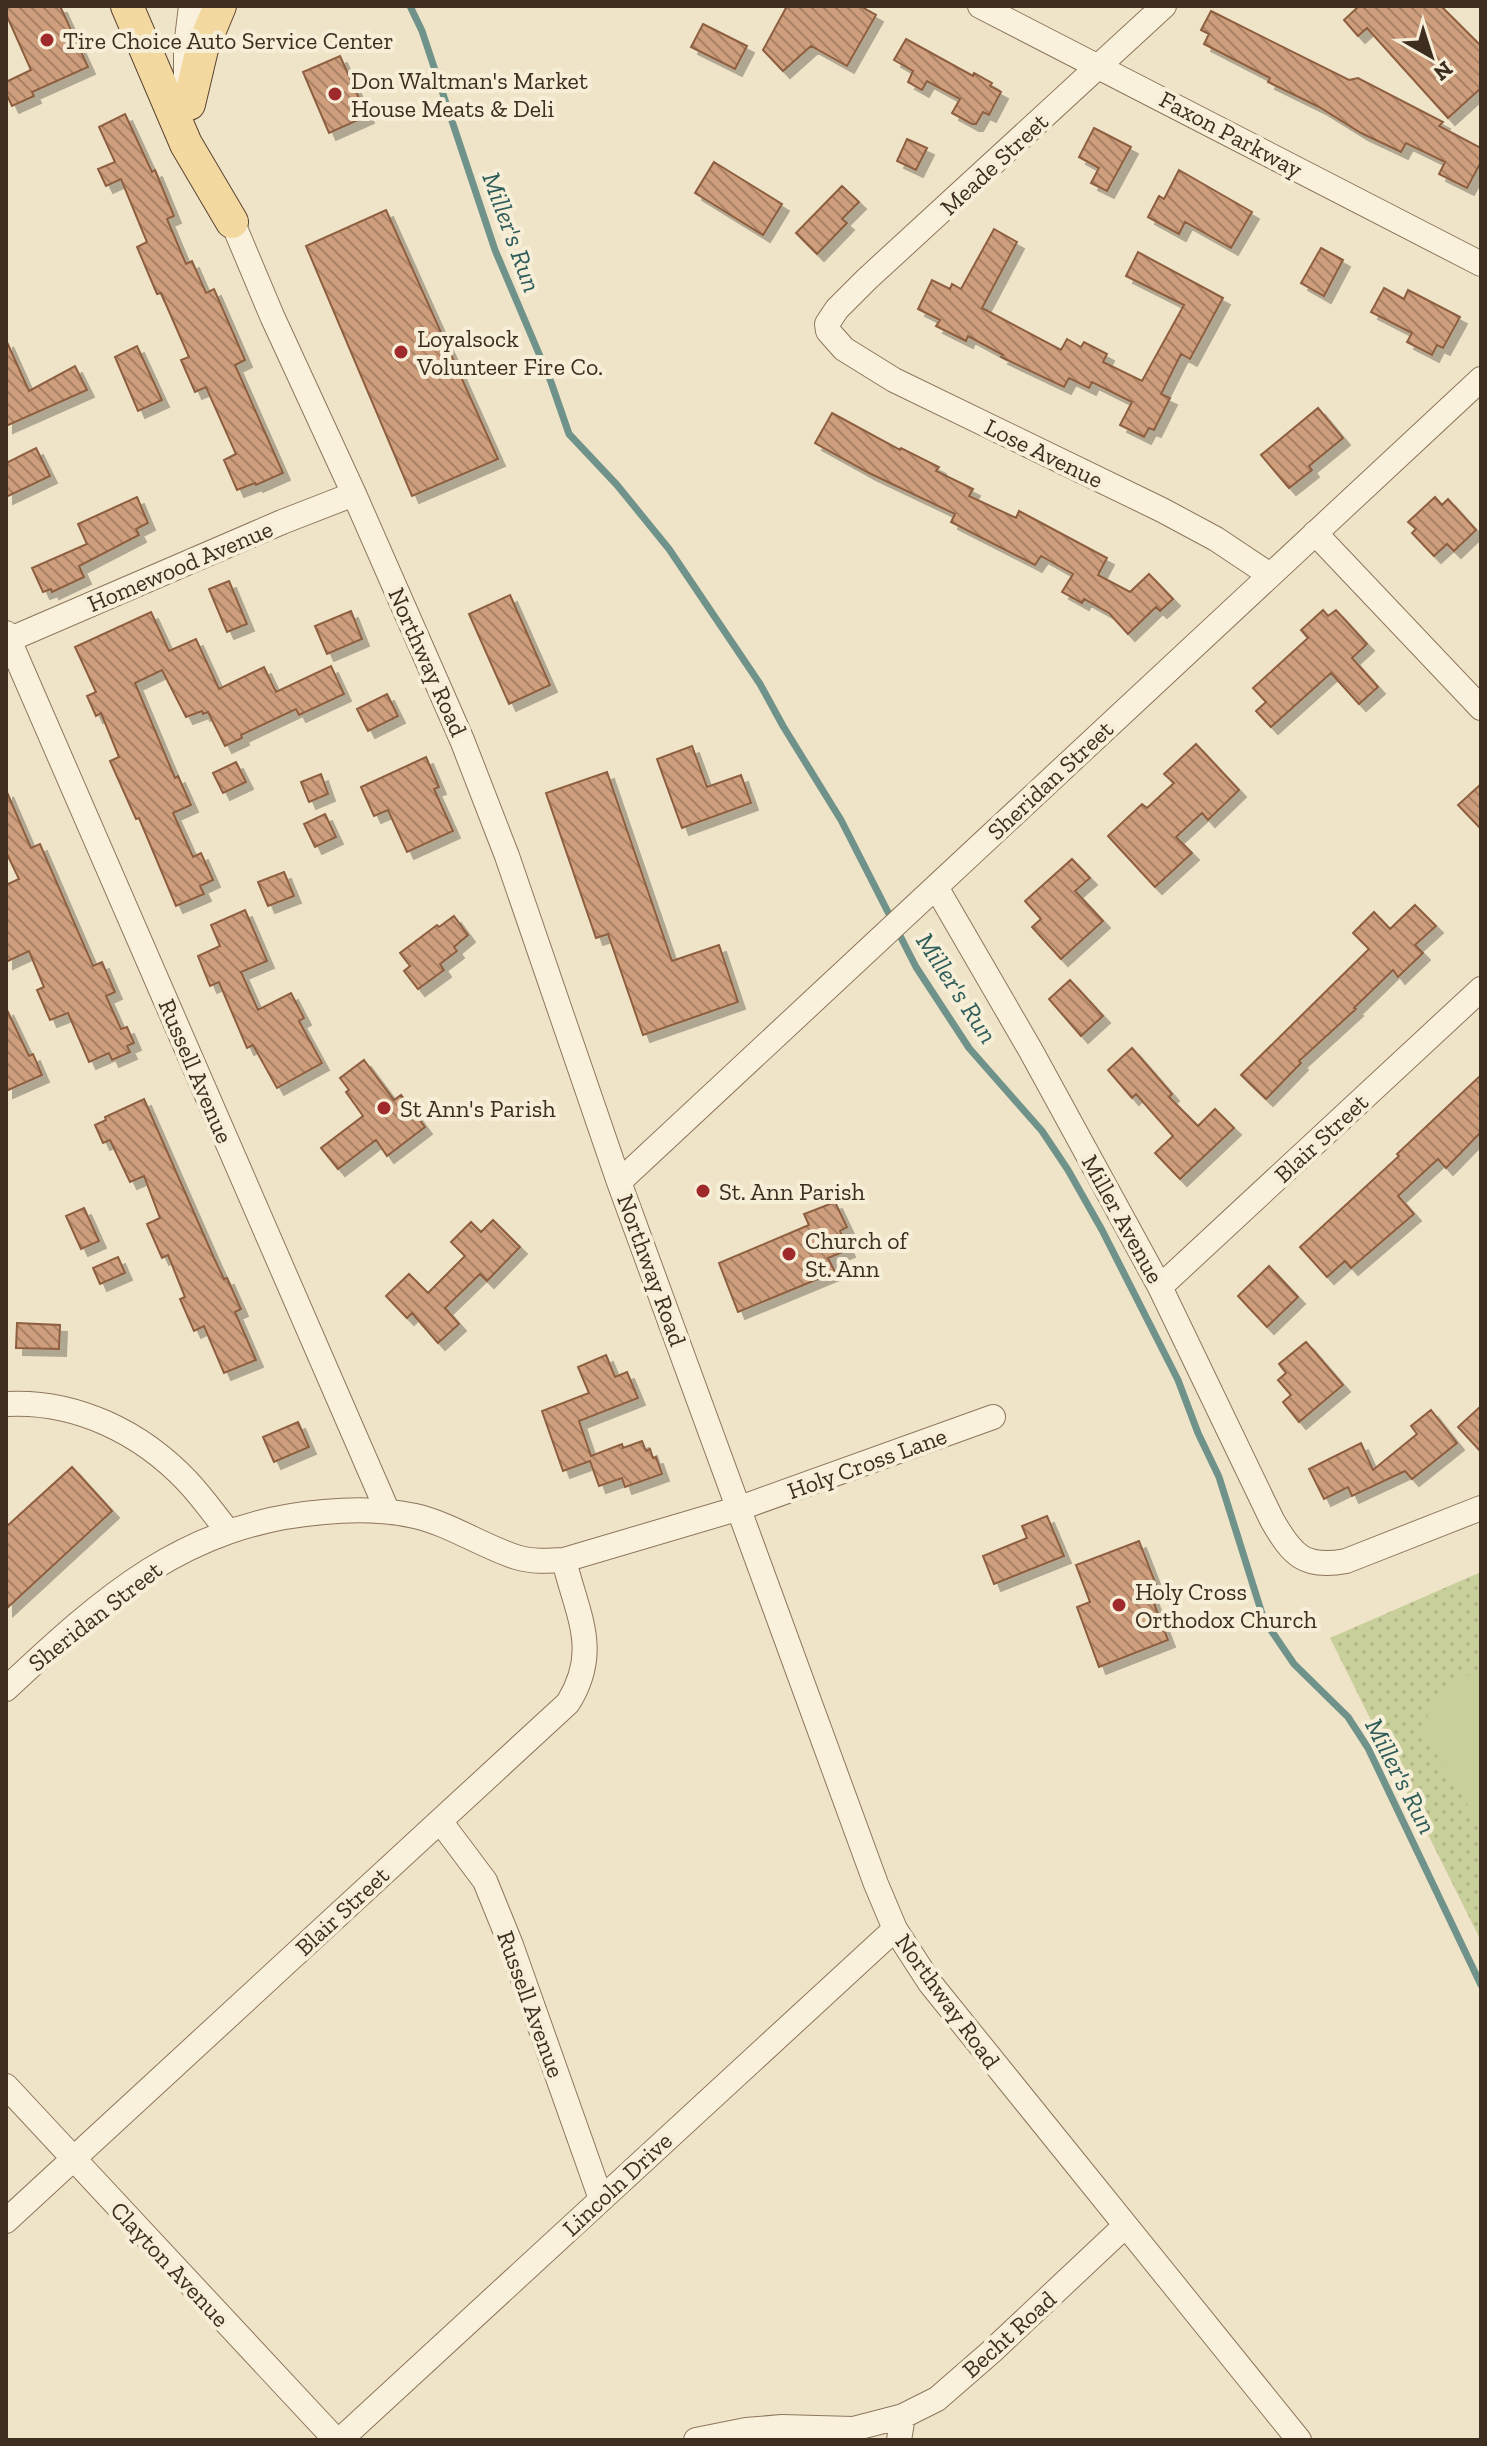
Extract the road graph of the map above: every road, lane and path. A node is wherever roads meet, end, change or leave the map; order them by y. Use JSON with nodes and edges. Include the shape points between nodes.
{"nodes":[{"id":1,"x":127,"y":6,"type":"edge"},
{"id":2,"x":191,"y":6,"type":"edge"},
{"id":3,"x":220,"y":6,"type":"edge"},
{"id":4,"x":980,"y":6,"type":"edge"},
{"id":5,"x":1164,"y":6,"type":"edge"},
{"id":6,"x":1100,"y":66,"type":"junction"},
{"id":7,"x":189,"y":104,"type":"junction"},
{"id":8,"x":232,"y":222,"type":"junction"},
{"id":9,"x":1481,"y":264,"type":"edge"},
{"id":10,"x":827,"y":324,"type":"joint"},
{"id":11,"x":1481,"y":379,"type":"edge"},
{"id":12,"x":354,"y":494,"type":"junction"},
{"id":13,"x":1315,"y":533,"type":"junction"},
{"id":14,"x":1270,"y":575,"type":"junction"},
{"id":15,"x":7,"y":638,"type":"edge"},
{"id":16,"x":1481,"y":708,"type":"edge"},
{"id":17,"x":936,"y":887,"type":"junction"},
{"id":18,"x":1481,"y":989,"type":"edge"},
{"id":19,"x":619,"y":1182,"type":"junction"},
{"id":20,"x":1160,"y":1287,"type":"junction"},
{"id":21,"x":6,"y":1404,"type":"edge"},
{"id":22,"x":993,"y":1417,"type":"dead end"},
{"id":23,"x":740,"y":1508,"type":"junction"},
{"id":24,"x":1481,"y":1508,"type":"edge"},
{"id":25,"x":387,"y":1510,"type":"junction"},
{"id":26,"x":227,"y":1530,"type":"junction"},
{"id":27,"x":564,"y":1560,"type":"junction"},
{"id":28,"x":6,"y":1689,"type":"edge"},
{"id":29,"x":440,"y":1821,"type":"junction"},
{"id":30,"x":895,"y":1929,"type":"junction"},
{"id":31,"x":6,"y":2086,"type":"edge"},
{"id":32,"x":72,"y":2159,"type":"junction"},
{"id":33,"x":601,"y":2199,"type":"junction"},
{"id":34,"x":6,"y":2221,"type":"edge"},
{"id":35,"x":1125,"y":2226,"type":"junction"},
{"id":36,"x":901,"y":2428,"type":"edge"},
{"id":37,"x":338,"y":2440,"type":"edge"},
{"id":38,"x":696,"y":2440,"type":"edge"},
{"id":39,"x":1299,"y":2440,"type":"edge"}],
"edges":[{"from":1,"to":8,"type":"main road","via":[[186,144]]},
{"from":2,"to":7,"type":"street","name":"Northway Road","via":[[185,70]]},
{"from":3,"to":7,"type":"main road","via":[[202,49]]},
{"from":4,"to":6,"type":"street","name":"Faxon Parkway"},
{"from":5,"to":6,"type":"street","name":"Meade Street"},
{"from":6,"to":9,"type":"street","name":"Faxon Parkway"},
{"from":6,"to":10,"type":"street","name":"Meade Street","via":[[867,279]]},
{"from":7,"to":8,"type":"street","name":"Northway Road"},
{"from":8,"to":12,"type":"street","name":"Northway Road"},
{"from":10,"to":14,"type":"street","name":"Lose Avenue","via":[[844,349],[894,380],[1162,510]]},
{"from":11,"to":13,"type":"street","name":"Sheridan Street"},
{"from":12,"to":15,"type":"street","name":"Homewood Avenue"},
{"from":12,"to":19,"type":"street","name":"Northway Road","via":[[507,856]]},
{"from":13,"to":14,"type":"street","name":"Sheridan Street"},
{"from":13,"to":16,"type":"street"},
{"from":14,"to":17,"type":"street","name":"Sheridan Street"},
{"from":15,"to":25,"type":"street","name":"Russell Avenue"},
{"from":17,"to":19,"type":"street","name":"Sheridan Street"},
{"from":17,"to":20,"type":"street","name":"Miller Avenue"},
{"from":18,"to":20,"type":"street","name":"Blair Street"},
{"from":19,"to":23,"type":"street","name":"Northway Road"},
{"from":20,"to":24,"type":"street","name":"Miller Avenue","via":[[1272,1520],[1297,1556],[1314,1563],[1346,1561]]},
{"from":21,"to":26,"type":"street","via":[[86,1415],[128,1434],[189,1483]]},
{"from":22,"to":23,"type":"street","name":"Holy Cross Lane"},
{"from":23,"to":27,"type":"street","name":"Sheridan Street"},
{"from":23,"to":30,"type":"street","name":"Northway Road"},
{"from":25,"to":26,"type":"street","name":"Sheridan Street","via":[[301,1514]]},
{"from":25,"to":27,"type":"street","name":"Sheridan Street","via":[[419,1516],[516,1558]]},
{"from":26,"to":28,"type":"street","name":"Sheridan Street","via":[[136,1578]]},
{"from":27,"to":29,"type":"street","name":"Blair Street","via":[[586,1655],[579,1684],[568,1703]]},
{"from":29,"to":32,"type":"street","name":"Blair Street"},
{"from":29,"to":33,"type":"street","name":"Russell Avenue","via":[[485,1881]]},
{"from":30,"to":33,"type":"street","name":"Lincoln Drive"},
{"from":30,"to":35,"type":"street","name":"Northway Road","via":[[930,1983]]},
{"from":31,"to":32,"type":"street","name":"Clayton Avenue"},
{"from":32,"to":34,"type":"street","name":"Blair Street"},
{"from":32,"to":37,"type":"street","name":"Clayton Avenue"},
{"from":33,"to":37,"type":"street","name":"Lincoln Drive"},
{"from":35,"to":36,"type":"street","name":"Becht Road"},
{"from":35,"to":39,"type":"street","name":"Northway Road"},
{"from":36,"to":38,"type":"street","name":"Becht Road","via":[[782,2427]]}]}
